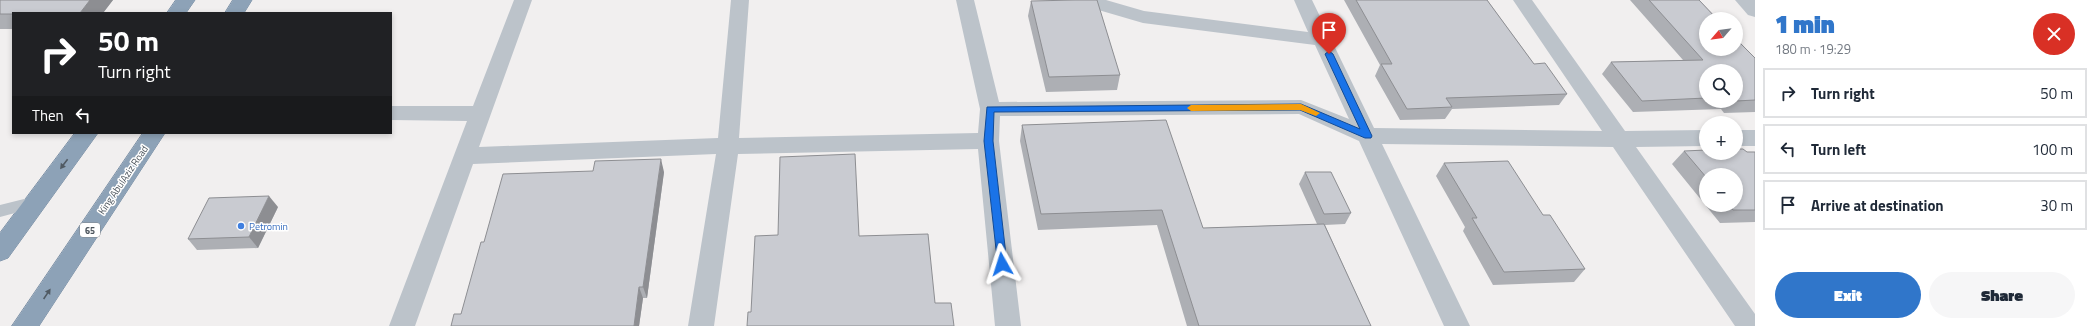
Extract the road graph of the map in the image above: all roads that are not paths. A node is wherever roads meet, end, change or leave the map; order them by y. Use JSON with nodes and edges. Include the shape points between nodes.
{"nodes":[{"id":1,"x":186,"y":0,"type":"edge"},
{"id":2,"x":243,"y":0,"type":"edge"},
{"id":3,"x":523,"y":0,"type":"edge"},
{"id":4,"x":740,"y":0,"type":"edge"},
{"id":5,"x":965,"y":0,"type":"edge"},
{"id":6,"x":1085,"y":0,"type":"edge"},
{"id":7,"x":1303,"y":0,"type":"edge"},
{"id":8,"x":1522,"y":0,"type":"edge"},
{"id":9,"x":1744,"y":0,"type":"edge"},
{"id":10,"x":1755,"y":11,"type":"edge"},
{"id":11,"x":177,"y":12,"type":"edge"},
{"id":12,"x":235,"y":12,"type":"edge"},
{"id":13,"x":1323,"y":40,"type":"junction"},
{"id":14,"x":990,"y":109,"type":"junction"},
{"id":15,"x":392,"y":113,"type":"edge"},
{"id":16,"x":480,"y":114,"type":"junction"},
{"id":17,"x":86,"y":134,"type":"edge"},
{"id":18,"x":153,"y":134,"type":"edge"},
{"id":19,"x":1368,"y":136,"type":"junction"},
{"id":20,"x":1699,"y":138,"type":"edge"},
{"id":21,"x":1743,"y":138,"type":"edge"},
{"id":22,"x":1755,"y":138,"type":"edge"},
{"id":23,"x":1620,"y":139,"type":"junction"},
{"id":24,"x":988,"y":141,"type":"junction"},
{"id":25,"x":728,"y":146,"type":"junction"},
{"id":26,"x":464,"y":156,"type":"junction"},
{"id":27,"x":36,"y":202,"type":"junction"},
{"id":28,"x":0,"y":211,"type":"edge"},
{"id":29,"x":0,"y":251,"type":"edge"},
{"id":30,"x":26,"y":326,"type":"edge"},
{"id":31,"x":402,"y":326,"type":"edge"},
{"id":32,"x":701,"y":326,"type":"edge"},
{"id":33,"x":1008,"y":326,"type":"edge"},
{"id":34,"x":1457,"y":326,"type":"edge"},
{"id":35,"x":1749,"y":326,"type":"edge"}],
"edges":[{"from":1,"to":11,"type":"highway"},
{"from":2,"to":12,"type":"highway"},
{"from":3,"to":16,"type":"street"},
{"from":4,"to":25,"type":"street"},
{"from":5,"to":14,"type":"street"},
{"from":6,"to":13,"type":"street","via":[[1143,17]]},
{"from":7,"to":13,"type":"street"},
{"from":8,"to":23,"type":"street"},
{"from":9,"to":10,"type":"street"},
{"from":13,"to":19,"type":"street"},
{"from":14,"to":19,"type":"street","via":[[1301,107]]},
{"from":14,"to":24,"type":"street"},
{"from":15,"to":16,"type":"street"},
{"from":16,"to":26,"type":"street"},
{"from":17,"to":27,"type":"highway","one_way":true},
{"from":30,"to":18,"type":"highway","name":"King AbulAziz Road","number":"65","one_way":true},
{"from":19,"to":23,"type":"street"},
{"from":19,"to":34,"type":"street"},
{"from":20,"to":23,"type":"street"},
{"from":21,"to":22,"type":"street"},
{"from":23,"to":35,"type":"street"},
{"from":24,"to":25,"type":"street"},
{"from":24,"to":33,"type":"street"},
{"from":25,"to":26,"type":"street"},
{"from":25,"to":32,"type":"street"},
{"from":26,"to":31,"type":"street"},
{"from":27,"to":28,"type":"lane"},
{"from":27,"to":29,"type":"highway"}]}
